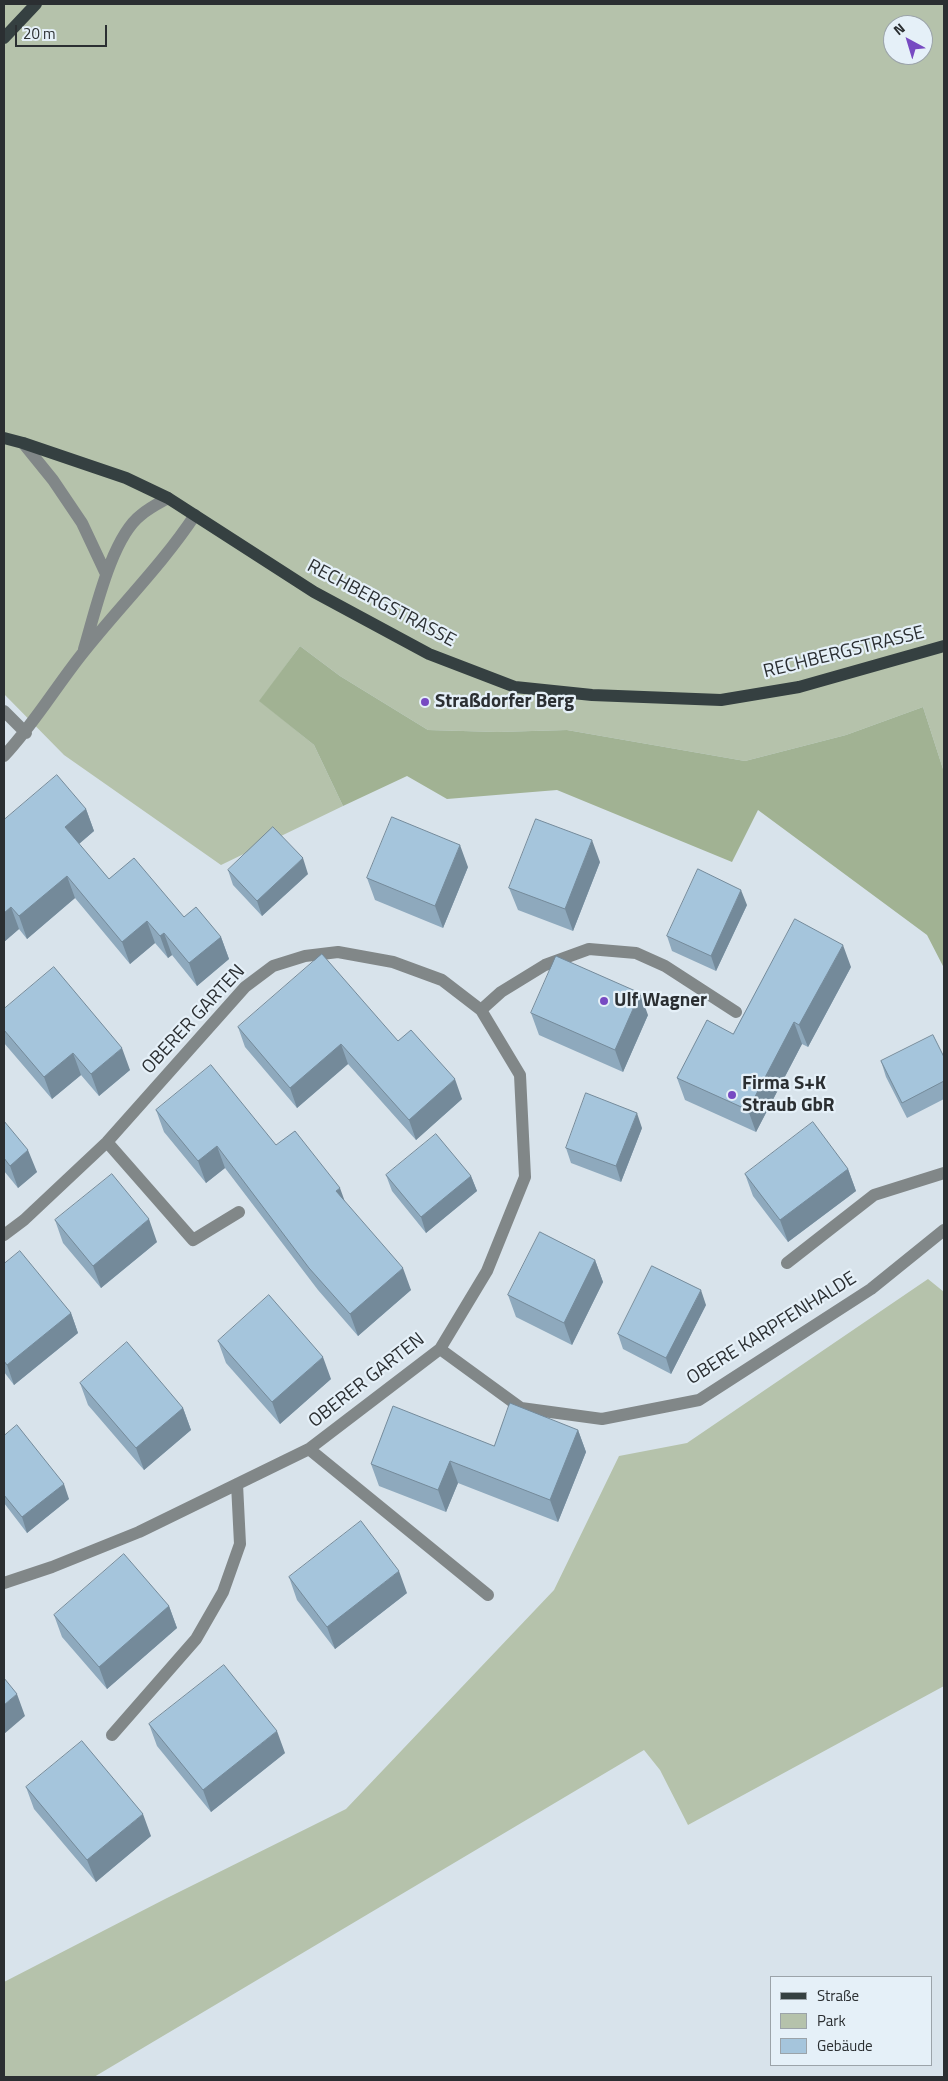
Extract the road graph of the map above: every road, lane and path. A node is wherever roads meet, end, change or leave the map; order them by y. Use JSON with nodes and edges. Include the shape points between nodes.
{"nodes":[{"id":1,"x":36,"y":4,"type":"edge"},
{"id":2,"x":4,"y":38,"type":"edge"},
{"id":3,"x":4,"y":438,"type":"edge"},
{"id":4,"x":23,"y":443,"type":"junction"},
{"id":5,"x":168,"y":498,"type":"junction"},
{"id":6,"x":195,"y":515,"type":"junction"},
{"id":7,"x":106,"y":574,"type":"junction"},
{"id":8,"x":944,"y":646,"type":"edge"},
{"id":9,"x":82,"y":654,"type":"junction"},
{"id":10,"x":4,"y":711,"type":"edge"},
{"id":11,"x":26,"y":733,"type":"junction"},
{"id":12,"x":4,"y":756,"type":"edge"},
{"id":13,"x":482,"y":1010,"type":"junction"},
{"id":14,"x":736,"y":1012,"type":"dead end"},
{"id":15,"x":107,"y":1142,"type":"junction"},
{"id":16,"x":944,"y":1173,"type":"edge"},
{"id":17,"x":239,"y":1212,"type":"dead end"},
{"id":18,"x":944,"y":1230,"type":"edge"},
{"id":19,"x":4,"y":1235,"type":"edge"},
{"id":20,"x":787,"y":1263,"type":"dead end"},
{"id":21,"x":440,"y":1349,"type":"junction"},
{"id":22,"x":308,"y":1449,"type":"junction"},
{"id":23,"x":237,"y":1484,"type":"junction"},
{"id":24,"x":4,"y":1583,"type":"edge"},
{"id":25,"x":488,"y":1595,"type":"dead end"},
{"id":26,"x":112,"y":1735,"type":"dead end"}],
"edges":[{"from":1,"to":2,"type":"main road"},
{"from":3,"to":4,"type":"main road","name":"RECHBERGSTRASSE"},
{"from":4,"to":5,"type":"main road","name":"RECHBERGSTRASSE","via":[[126,478]]},
{"from":4,"to":7,"type":"street","via":[[82,523]]},
{"from":5,"to":6,"type":"main road","name":"RECHBERGSTRASSE"},
{"from":5,"to":7,"type":"street","via":[[140,515],[126,531]]},
{"from":6,"to":8,"type":"main road","name":"RECHBERGSTRASSE","via":[[314,592],[421,650],[515,687],[592,695],[721,700],[799,687]]},
{"from":6,"to":9,"type":"street","via":[[156,567]]},
{"from":7,"to":9,"type":"street"},
{"from":9,"to":11,"type":"street"},
{"from":10,"to":11,"type":"street"},
{"from":11,"to":12,"type":"street"},
{"from":13,"to":14,"type":"street","via":[[501,992],[545,965],[589,949],[636,953],[665,966]]},
{"from":13,"to":15,"type":"street","name":"OBERER GARTEN","via":[[442,980],[393,962],[338,952],[305,956],[273,966],[245,987]]},
{"from":13,"to":21,"type":"street","name":"OBERER GARTEN","via":[[520,1075],[525,1177],[487,1271]]},
{"from":15,"to":17,"type":"street","via":[[193,1240]]},
{"from":15,"to":19,"type":"street","name":"OBERER GARTEN"},
{"from":16,"to":20,"type":"street","via":[[874,1195]]},
{"from":18,"to":21,"type":"street","name":"OBERE KARPFENHALDE","via":[[871,1290],[699,1400],[602,1419],[521,1408]]},
{"from":21,"to":22,"type":"street","name":"OBERER GARTEN"},
{"from":22,"to":23,"type":"street","name":"OBERER GARTEN"},
{"from":22,"to":25,"type":"street","name":"OBERER GARTEN"},
{"from":23,"to":24,"type":"street","name":"OBERER GARTEN","via":[[139,1532]]},
{"from":23,"to":26,"type":"street","via":[[240,1544],[224,1592],[196,1639]]}]}
